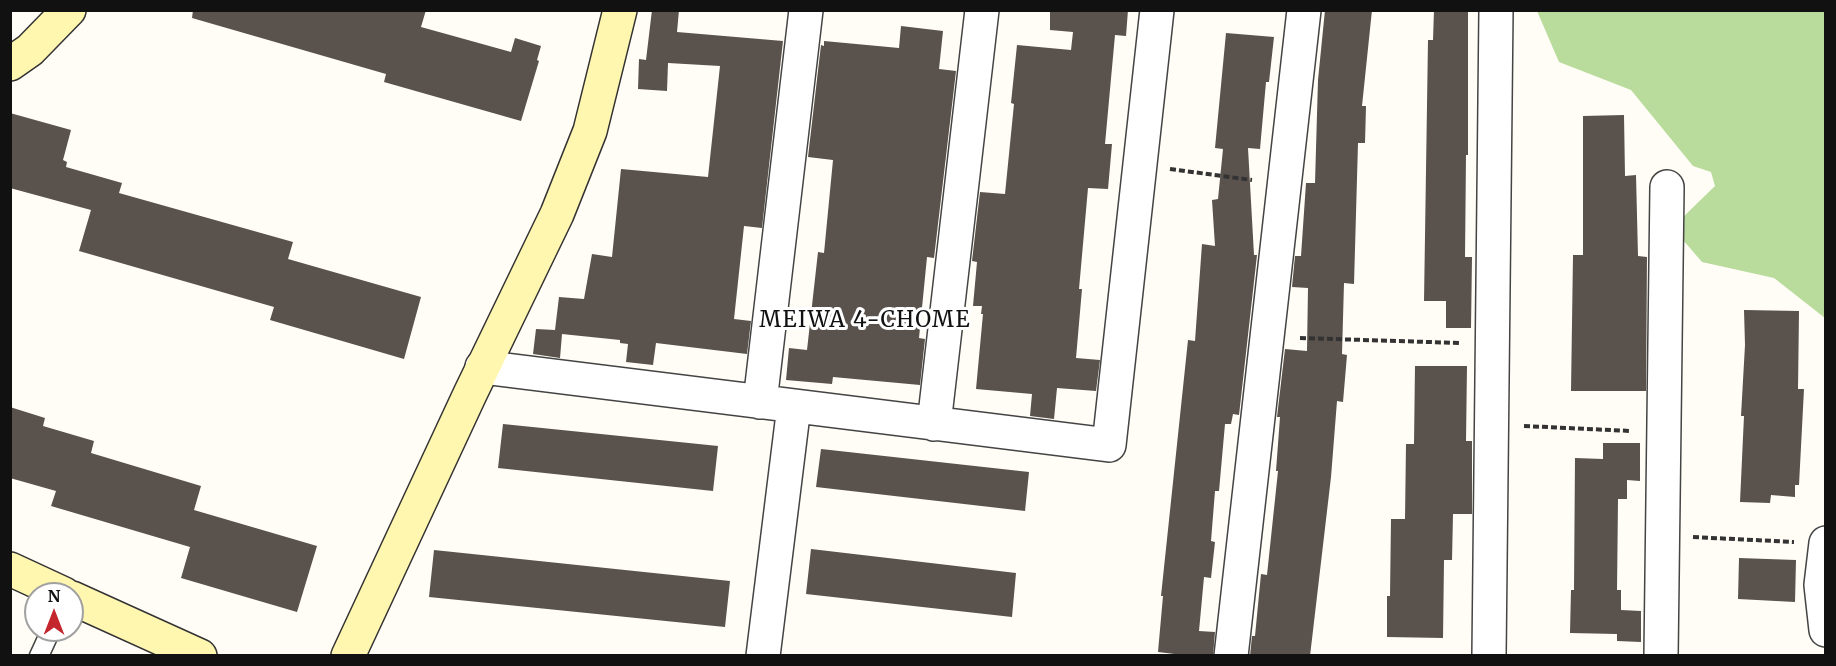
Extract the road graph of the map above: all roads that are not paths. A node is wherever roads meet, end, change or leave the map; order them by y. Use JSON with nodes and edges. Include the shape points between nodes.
{"nodes":[{"id":1,"x":69,"y":10,"type":"edge"},
{"id":2,"x":620,"y":10,"type":"edge"},
{"id":3,"x":806,"y":10,"type":"edge"},
{"id":4,"x":982,"y":10,"type":"edge"},
{"id":5,"x":1157,"y":10,"type":"edge"},
{"id":6,"x":1304,"y":10,"type":"edge"},
{"id":7,"x":1496,"y":10,"type":"edge"},
{"id":8,"x":10,"y":64,"type":"edge"},
{"id":9,"x":1667,"y":187,"type":"dead end"},
{"id":10,"x":482,"y":367,"type":"junction"},
{"id":11,"x":760,"y":402,"type":"junction"},
{"id":12,"x":794,"y":406,"type":"junction"},
{"id":13,"x":934,"y":424,"type":"junction"},
{"id":14,"x":1826,"y":544,"type":"edge"},
{"id":15,"x":10,"y":569,"type":"edge"},
{"id":16,"x":38,"y":582,"type":"edge"},
{"id":17,"x":84,"y":603,"type":"edge"},
{"id":18,"x":1826,"y":630,"type":"edge"},
{"id":19,"x":45,"y":642,"type":"edge"},
{"id":20,"x":39,"y":656,"type":"edge"},
{"id":21,"x":200,"y":656,"type":"edge"},
{"id":22,"x":348,"y":656,"type":"edge"},
{"id":23,"x":762,"y":656,"type":"edge"},
{"id":24,"x":1231,"y":656,"type":"edge"},
{"id":25,"x":1489,"y":656,"type":"edge"},
{"id":26,"x":1661,"y":656,"type":"edge"}],
"edges":[{"from":1,"to":8,"type":"street","via":[[30,50]]},
{"from":2,"to":10,"type":"street","via":[[590,131],[557,214]]},
{"from":3,"to":11,"type":"street"},
{"from":4,"to":13,"type":"street"},
{"from":5,"to":13,"type":"street","via":[[1109,446]]},
{"from":6,"to":24,"type":"street"},
{"from":7,"to":25,"type":"street"},
{"from":9,"to":26,"type":"street"},
{"from":10,"to":11,"type":"street"},
{"from":10,"to":22,"type":"street"},
{"from":11,"to":12,"type":"street"},
{"from":12,"to":13,"type":"street"},
{"from":12,"to":23,"type":"street"},
{"from":14,"to":18,"type":"street","via":[[1821,585]]},
{"from":15,"to":16,"type":"street"},
{"from":17,"to":21,"type":"street"},
{"from":19,"to":20,"type":"lane"}]}
